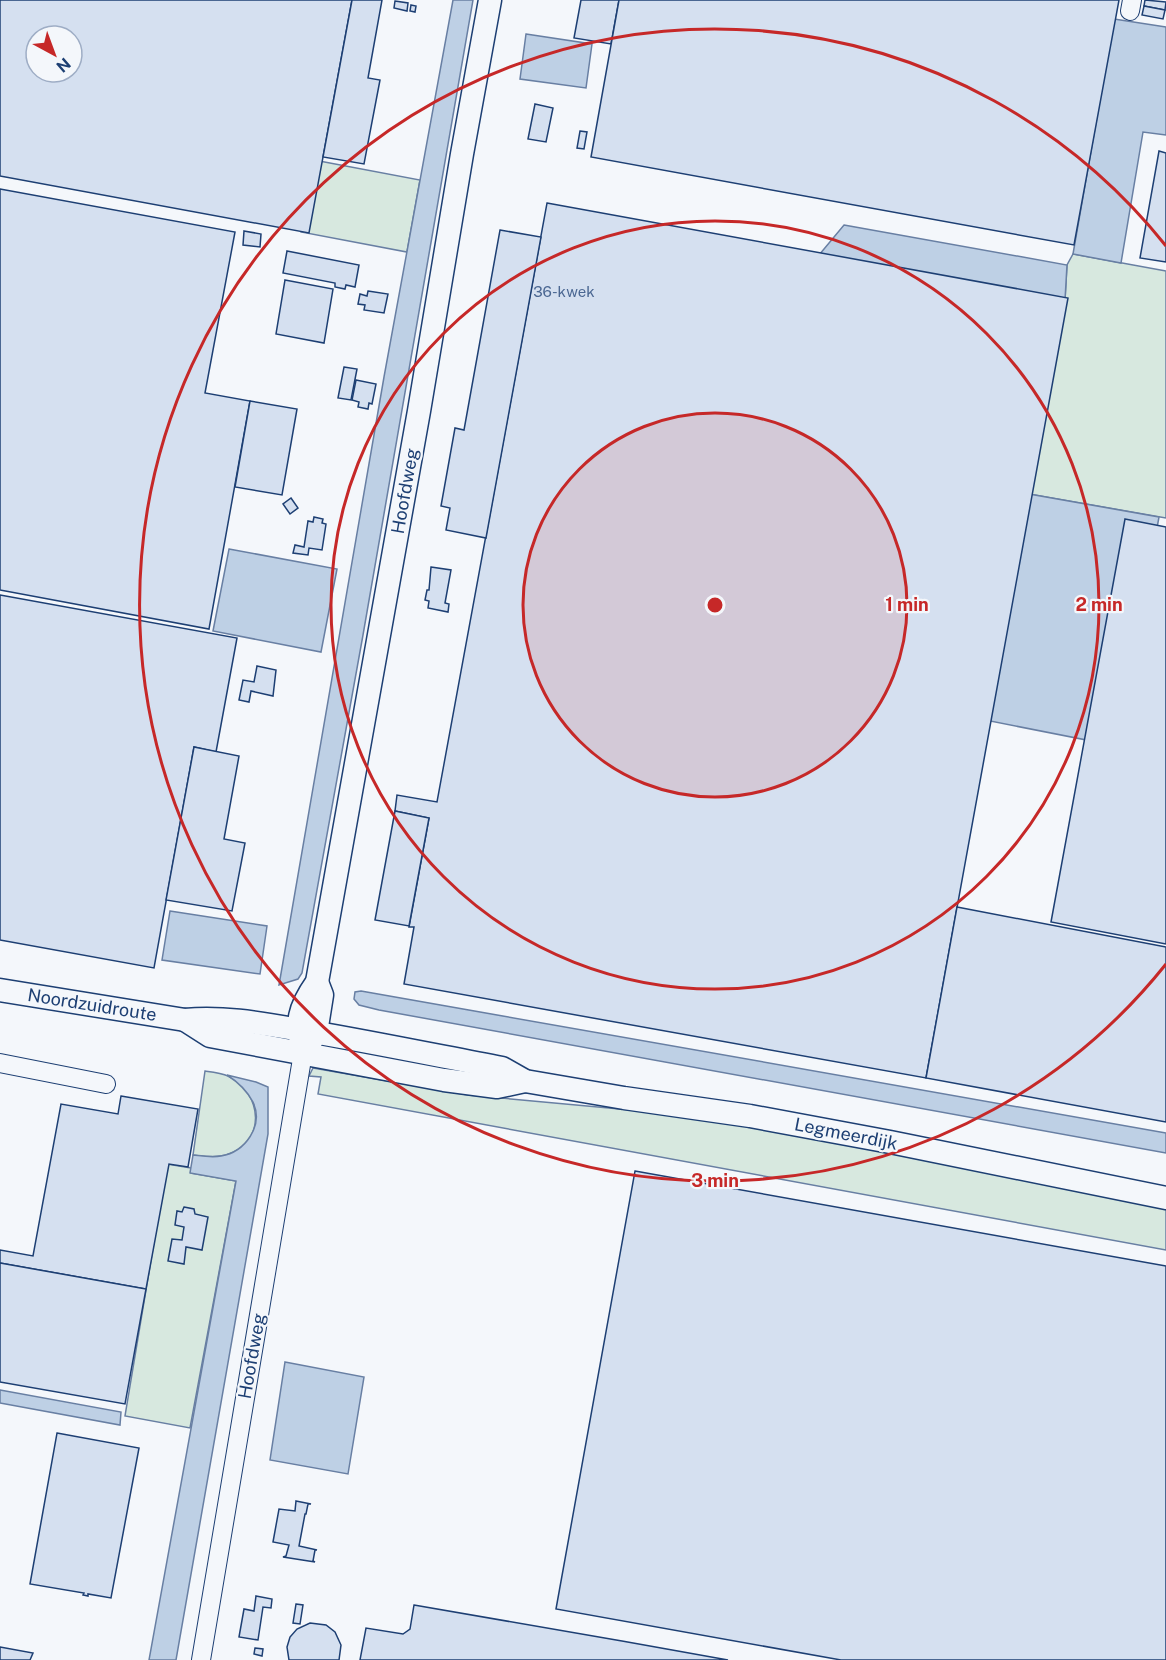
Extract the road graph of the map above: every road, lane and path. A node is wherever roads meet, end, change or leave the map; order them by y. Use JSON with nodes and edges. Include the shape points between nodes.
{"nodes":[{"id":1,"x":490,"y":0,"type":"edge"},
{"id":2,"x":0,"y":990,"type":"edge"},
{"id":3,"x":184,"y":1020,"type":"junction"},
{"id":4,"x":307,"y":1031,"type":"junction"},
{"id":5,"x":303,"y":1053,"type":"junction"},
{"id":6,"x":0,"y":1063,"type":"edge"},
{"id":7,"x":525,"y":1081,"type":"junction"},
{"id":8,"x":106,"y":1084,"type":"dead end"},
{"id":9,"x":1166,"y":1198,"type":"edge"},
{"id":10,"x":201,"y":1660,"type":"edge"}],
"edges":[{"from":1,"to":4,"type":"main road","name":"Hoofdweg","via":[[317,982],[304,1001]]},
{"from":2,"to":3,"type":"main road","name":"Noordzuidroute"},
{"from":3,"to":4,"type":"main road","name":"Noordzuidroute","via":[[229,1019]]},
{"from":3,"to":5,"type":"main road","name":"Noordzuidroute","via":[[210,1036]]},
{"from":4,"to":5,"type":"main road","name":"Hoofdweg"},
{"from":4,"to":7,"type":"main road","name":"Legmeerdijk","via":[[502,1068]]},
{"from":5,"to":7,"type":"main road","name":"Legmeerdijk","via":[[496,1087]]},
{"from":5,"to":10,"type":"street","name":"Hoofdweg"},
{"from":6,"to":8,"type":"street"},
{"from":7,"to":9,"type":"main road","name":"Legmeerdijk","via":[[750,1116]]}]}
